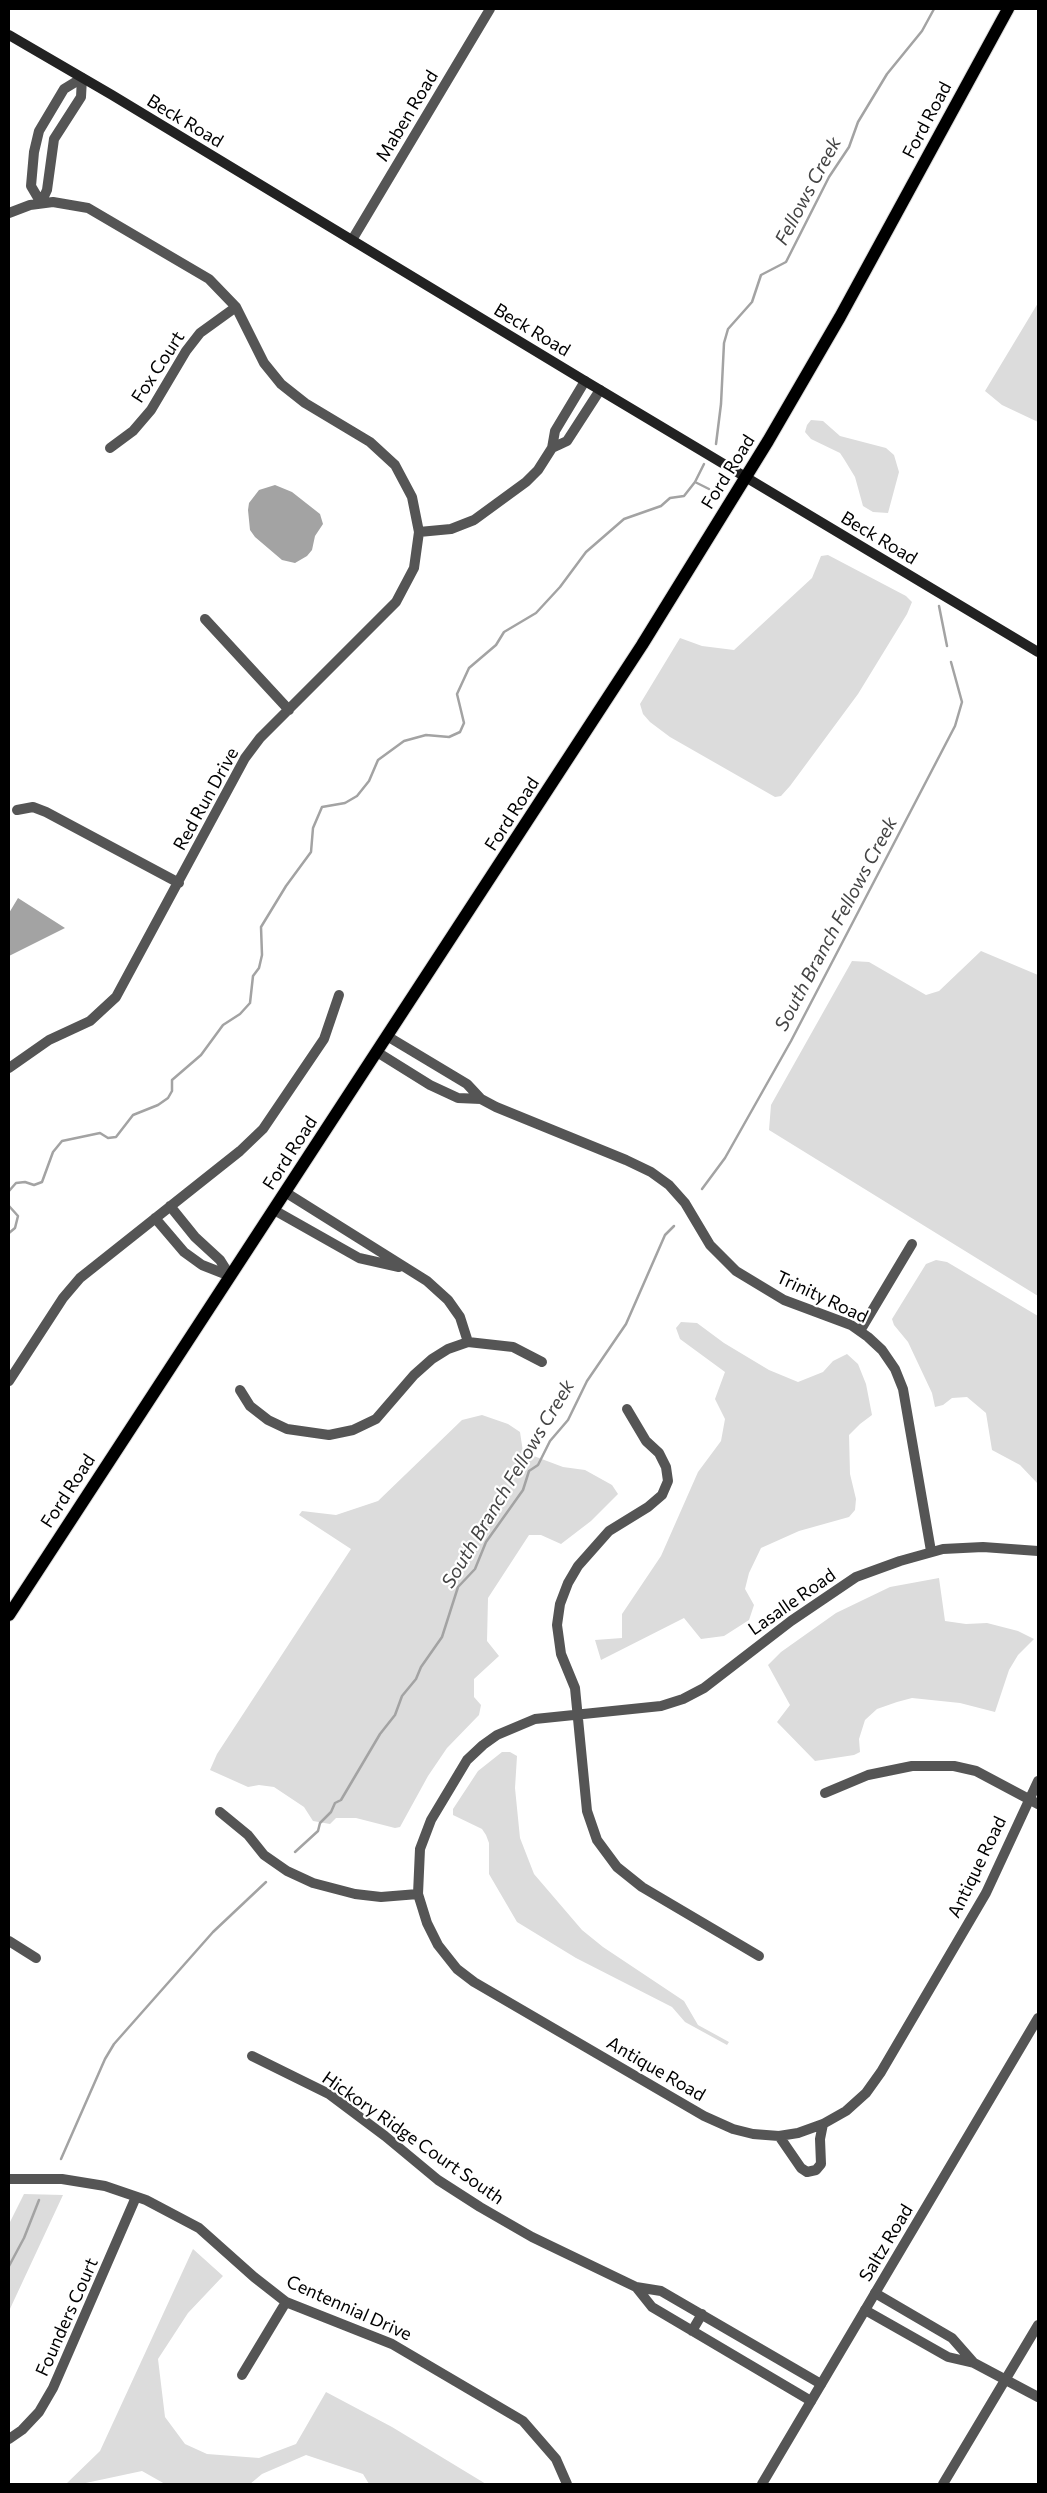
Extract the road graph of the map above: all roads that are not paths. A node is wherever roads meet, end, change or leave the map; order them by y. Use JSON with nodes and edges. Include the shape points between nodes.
{"nodes":[{"id":1,"x":490,"y":9,"type":"edge"},
{"id":2,"x":1008,"y":9,"type":"edge"},
{"id":3,"x":9,"y":35,"type":"edge"},
{"id":4,"x":82,"y":78,"type":"junction"},
{"id":5,"x":39,"y":131,"type":"junction"},
{"id":6,"x":54,"y":139,"type":"junction"},
{"id":7,"x":41,"y":203,"type":"junction"},
{"id":8,"x":9,"y":213,"type":"edge"},
{"id":9,"x":352,"y":240,"type":"junction"},
{"id":10,"x":236,"y":307,"type":"junction"},
{"id":11,"x":585,"y":381,"type":"junction"},
{"id":12,"x":600,"y":390,"type":"junction"},
{"id":13,"x":110,"y":448,"type":"dead end"},
{"id":14,"x":552,"y":448,"type":"junction"},
{"id":15,"x":746,"y":476,"type":"junction"},
{"id":16,"x":419,"y":532,"type":"junction"},
{"id":17,"x":205,"y":619,"type":"dead end"},
{"id":18,"x":1038,"y":652,"type":"edge"},
{"id":19,"x":289,"y":710,"type":"junction"},
{"id":20,"x":17,"y":810,"type":"dead end"},
{"id":21,"x":178,"y":883,"type":"junction"},
{"id":22,"x":339,"y":995,"type":"dead end"},
{"id":23,"x":387,"y":1036,"type":"junction"},
{"id":24,"x":377,"y":1052,"type":"junction"},
{"id":25,"x":9,"y":1068,"type":"edge"},
{"id":26,"x":481,"y":1099,"type":"junction"},
{"id":27,"x":285,"y":1192,"type":"junction"},
{"id":28,"x":170,"y":1206,"type":"junction"},
{"id":29,"x":274,"y":1210,"type":"junction"},
{"id":30,"x":155,"y":1218,"type":"junction"},
{"id":31,"x":355,"y":1236,"type":"junction"},
{"id":32,"x":912,"y":1244,"type":"dead end"},
{"id":33,"x":345,"y":1252,"type":"junction"},
{"id":34,"x":407,"y":1269,"type":"junction"},
{"id":35,"x":230,"y":1276,"type":"junction"},
{"id":36,"x":860,"y":1331,"type":"junction"},
{"id":37,"x":468,"y":1342,"type":"junction"},
{"id":38,"x":542,"y":1362,"type":"dead end"},
{"id":39,"x":9,"y":1381,"type":"edge"},
{"id":40,"x":240,"y":1390,"type":"dead end"},
{"id":41,"x":627,"y":1409,"type":"dead end"},
{"id":42,"x":931,"y":1551,"type":"junction"},
{"id":43,"x":1038,"y":1551,"type":"edge"},
{"id":44,"x":9,"y":1615,"type":"edge"},
{"id":45,"x":576,"y":1713,"type":"junction"},
{"id":46,"x":1038,"y":1781,"type":"edge"},
{"id":47,"x":825,"y":1793,"type":"dead end"},
{"id":48,"x":1033,"y":1803,"type":"edge"},
{"id":49,"x":220,"y":1812,"type":"dead end"},
{"id":50,"x":418,"y":1894,"type":"junction"},
{"id":51,"x":9,"y":1941,"type":"edge"},
{"id":52,"x":758,"y":1956,"type":"dead end"},
{"id":53,"x":36,"y":1958,"type":"dead end"},
{"id":54,"x":1038,"y":2018,"type":"edge"},
{"id":55,"x":252,"y":2056,"type":"dead end"},
{"id":56,"x":823,"y":2124,"type":"junction"},
{"id":57,"x":779,"y":2136,"type":"junction"},
{"id":58,"x":9,"y":2179,"type":"edge"},
{"id":59,"x":136,"y":2197,"type":"junction"},
{"id":60,"x":636,"y":2287,"type":"junction"},
{"id":61,"x":875,"y":2293,"type":"junction"},
{"id":62,"x":286,"y":2302,"type":"junction"},
{"id":63,"x":865,"y":2310,"type":"junction"},
{"id":64,"x":702,"y":2314,"type":"junction"},
{"id":65,"x":1038,"y":2325,"type":"edge"},
{"id":66,"x":692,"y":2331,"type":"junction"},
{"id":67,"x":974,"y":2363,"type":"junction"},
{"id":68,"x":242,"y":2375,"type":"dead end"},
{"id":69,"x":1005,"y":2381,"type":"junction"},
{"id":70,"x":821,"y":2384,"type":"junction"},
{"id":71,"x":1038,"y":2397,"type":"edge"},
{"id":72,"x":811,"y":2402,"type":"junction"},
{"id":73,"x":9,"y":2439,"type":"edge"},
{"id":74,"x":567,"y":2484,"type":"edge"},
{"id":75,"x":762,"y":2484,"type":"edge"},
{"id":76,"x":943,"y":2484,"type":"edge"}],
"edges":[{"from":1,"to":9,"type":"street","name":"Maben Road"},
{"from":2,"to":15,"type":"main road","name":"Ford Road","via":[[840,317]]},
{"from":3,"to":4,"type":"main road","name":"Beck Road"},
{"from":4,"to":5,"type":"street","via":[[64,88]]},
{"from":4,"to":6,"type":"street","via":[[82,97]]},
{"from":4,"to":9,"type":"main road","name":"Beck Road"},
{"from":5,"to":6,"type":"street"},
{"from":5,"to":7,"type":"street","via":[[31,186]]},
{"from":6,"to":7,"type":"street","via":[[47,190]]},
{"from":7,"to":8,"type":"street"},
{"from":7,"to":10,"type":"street","name":"Red Run Drive","via":[[76,205],[100,214],[209,279]]},
{"from":9,"to":11,"type":"main road","name":"Beck Road"},
{"from":10,"to":13,"type":"street","name":"Fox Court","via":[[200,333],[151,410],[133,431]]},
{"from":10,"to":16,"type":"street","name":"Red Run Drive","via":[[264,363],[281,384],[305,403],[370,442],[395,465],[412,497]]},
{"from":11,"to":12,"type":"main road","name":"Beck Road"},
{"from":11,"to":14,"type":"street","via":[[555,431]]},
{"from":12,"to":14,"type":"street","via":[[567,442]]},
{"from":12,"to":15,"type":"main road","name":"Beck Road"},
{"from":14,"to":16,"type":"street","via":[[538,470],[487,513],[463,525]]},
{"from":15,"to":18,"type":"main road","name":"Beck Road"},
{"from":15,"to":23,"type":"main road","name":"Ford Road","via":[[642,646]]},
{"from":16,"to":19,"type":"street","name":"Red Run Drive","via":[[414,568],[396,602]]},
{"from":17,"to":19,"type":"street"},
{"from":19,"to":21,"type":"street","name":"Red Run Drive","via":[[245,758]]},
{"from":20,"to":21,"type":"street","via":[[33,807],[46,812]]},
{"from":21,"to":25,"type":"street","name":"Red Run Drive","via":[[124,986],[108,1007],[90,1021],[37,1047]]},
{"from":22,"to":28,"type":"street","via":[[324,1039],[263,1129]]},
{"from":23,"to":24,"type":"main road","name":"Ford Road"},
{"from":23,"to":26,"type":"street","name":"Trinity Road","via":[[467,1084]]},
{"from":24,"to":26,"type":"street","name":"Trinity Road","via":[[430,1085],[458,1098]]},
{"from":24,"to":27,"type":"main road","name":"Ford Road"},
{"from":26,"to":36,"type":"street","name":"Trinity Road","via":[[651,1172],[685,1202],[710,1245],[736,1271],[784,1300]]},
{"from":27,"to":29,"type":"main road","name":"Ford Road"},
{"from":27,"to":31,"type":"street"},
{"from":28,"to":30,"type":"street"},
{"from":28,"to":35,"type":"street","via":[[195,1237],[220,1260]]},
{"from":29,"to":33,"type":"street"},
{"from":29,"to":35,"type":"main road","name":"Ford Road"},
{"from":30,"to":35,"type":"street","via":[[184,1252],[202,1265]]},
{"from":30,"to":39,"type":"street","via":[[92,1266],[71,1287]]},
{"from":31,"to":33,"type":"street"},
{"from":31,"to":34,"type":"street"},
{"from":32,"to":36,"type":"street"},
{"from":33,"to":34,"type":"street"},
{"from":34,"to":37,"type":"street","via":[[448,1300],[460,1317]]},
{"from":35,"to":44,"type":"main road","name":"Ford Road"},
{"from":36,"to":42,"type":"street","name":"Trinity Road","via":[[882,1350],[899,1378]]},
{"from":37,"to":38,"type":"street","via":[[513,1347]]},
{"from":37,"to":40,"type":"street","via":[[432,1359],[376,1419],[353,1430],[329,1435],[287,1429],[250,1406]]},
{"from":41,"to":45,"type":"street","via":[[646,1441],[659,1453],[668,1481],[662,1495],[609,1531],[578,1566],[560,1604],[557,1625],[561,1654],[575,1688]]},
{"from":42,"to":43,"type":"street","name":"Lasalle Road","via":[[983,1547]]},
{"from":42,"to":45,"type":"street","name":"Lasalle Road","via":[[856,1577],[790,1621],[704,1688],[683,1698],[661,1706]]},
{"from":45,"to":50,"type":"street","name":"Antique Road","via":[[535,1718],[512,1727],[482,1745],[467,1760],[424,1836],[418,1865]]},
{"from":45,"to":52,"type":"street","via":[[587,1811],[597,1840],[606,1853],[617,1867],[642,1887]]},
{"from":46,"to":48,"type":"street","name":"Antique Road"},
{"from":47,"to":48,"type":"street","via":[[868,1775],[912,1766],[954,1766],[976,1771]]},
{"from":48,"to":56,"type":"street","name":"Antique Road","via":[[986,1893],[881,2072],[846,2111]]},
{"from":49,"to":50,"type":"street","via":[[248,1835],[264,1854],[287,1871],[313,1883],[381,1897]]},
{"from":50,"to":57,"type":"street","name":"Antique Road","via":[[426,1923],[438,1945],[457,1969],[474,1982],[704,2116],[733,2129]]},
{"from":51,"to":53,"type":"street"},
{"from":54,"to":61,"type":"street","name":"Saltz Road"},
{"from":55,"to":60,"type":"street","name":"Hickory Ridge Court South","via":[[329,2094],[438,2180],[480,2207],[532,2237]]},
{"from":56,"to":57,"type":"street","name":"Antique Road"},
{"from":56,"to":57,"type":"street","via":[[821,2164],[816,2170],[807,2172],[801,2168]]},
{"from":58,"to":59,"type":"street","name":"Centennial Drive","via":[[72,2180],[105,2186]]},
{"from":59,"to":62,"type":"street","name":"Centennial Drive","via":[[199,2228]]},
{"from":59,"to":73,"type":"street","name":"Founders Court","via":[[53,2388],[39,2412]]},
{"from":60,"to":64,"type":"street","name":"Hickory Ridge Court South","via":[[661,2290]]},
{"from":60,"to":66,"type":"street","name":"Hickory Ridge Court South","via":[[652,2307]]},
{"from":61,"to":63,"type":"street","name":"Saltz Road"},
{"from":61,"to":67,"type":"street","via":[[952,2338]]},
{"from":62,"to":68,"type":"street"},
{"from":62,"to":74,"type":"street","name":"Centennial Drive","via":[[392,2344],[523,2421],[556,2459]]},
{"from":63,"to":67,"type":"street","via":[[948,2357]]},
{"from":63,"to":70,"type":"street","name":"Saltz Road"},
{"from":64,"to":66,"type":"street"},
{"from":64,"to":70,"type":"street","name":"Hickory Ridge Court South"},
{"from":65,"to":69,"type":"street"},
{"from":66,"to":72,"type":"street","name":"Hickory Ridge Court South"},
{"from":67,"to":69,"type":"street"},
{"from":69,"to":71,"type":"street"},
{"from":69,"to":76,"type":"street"},
{"from":70,"to":72,"type":"street","name":"Saltz Road"},
{"from":72,"to":75,"type":"street","name":"Saltz Road"}]}
